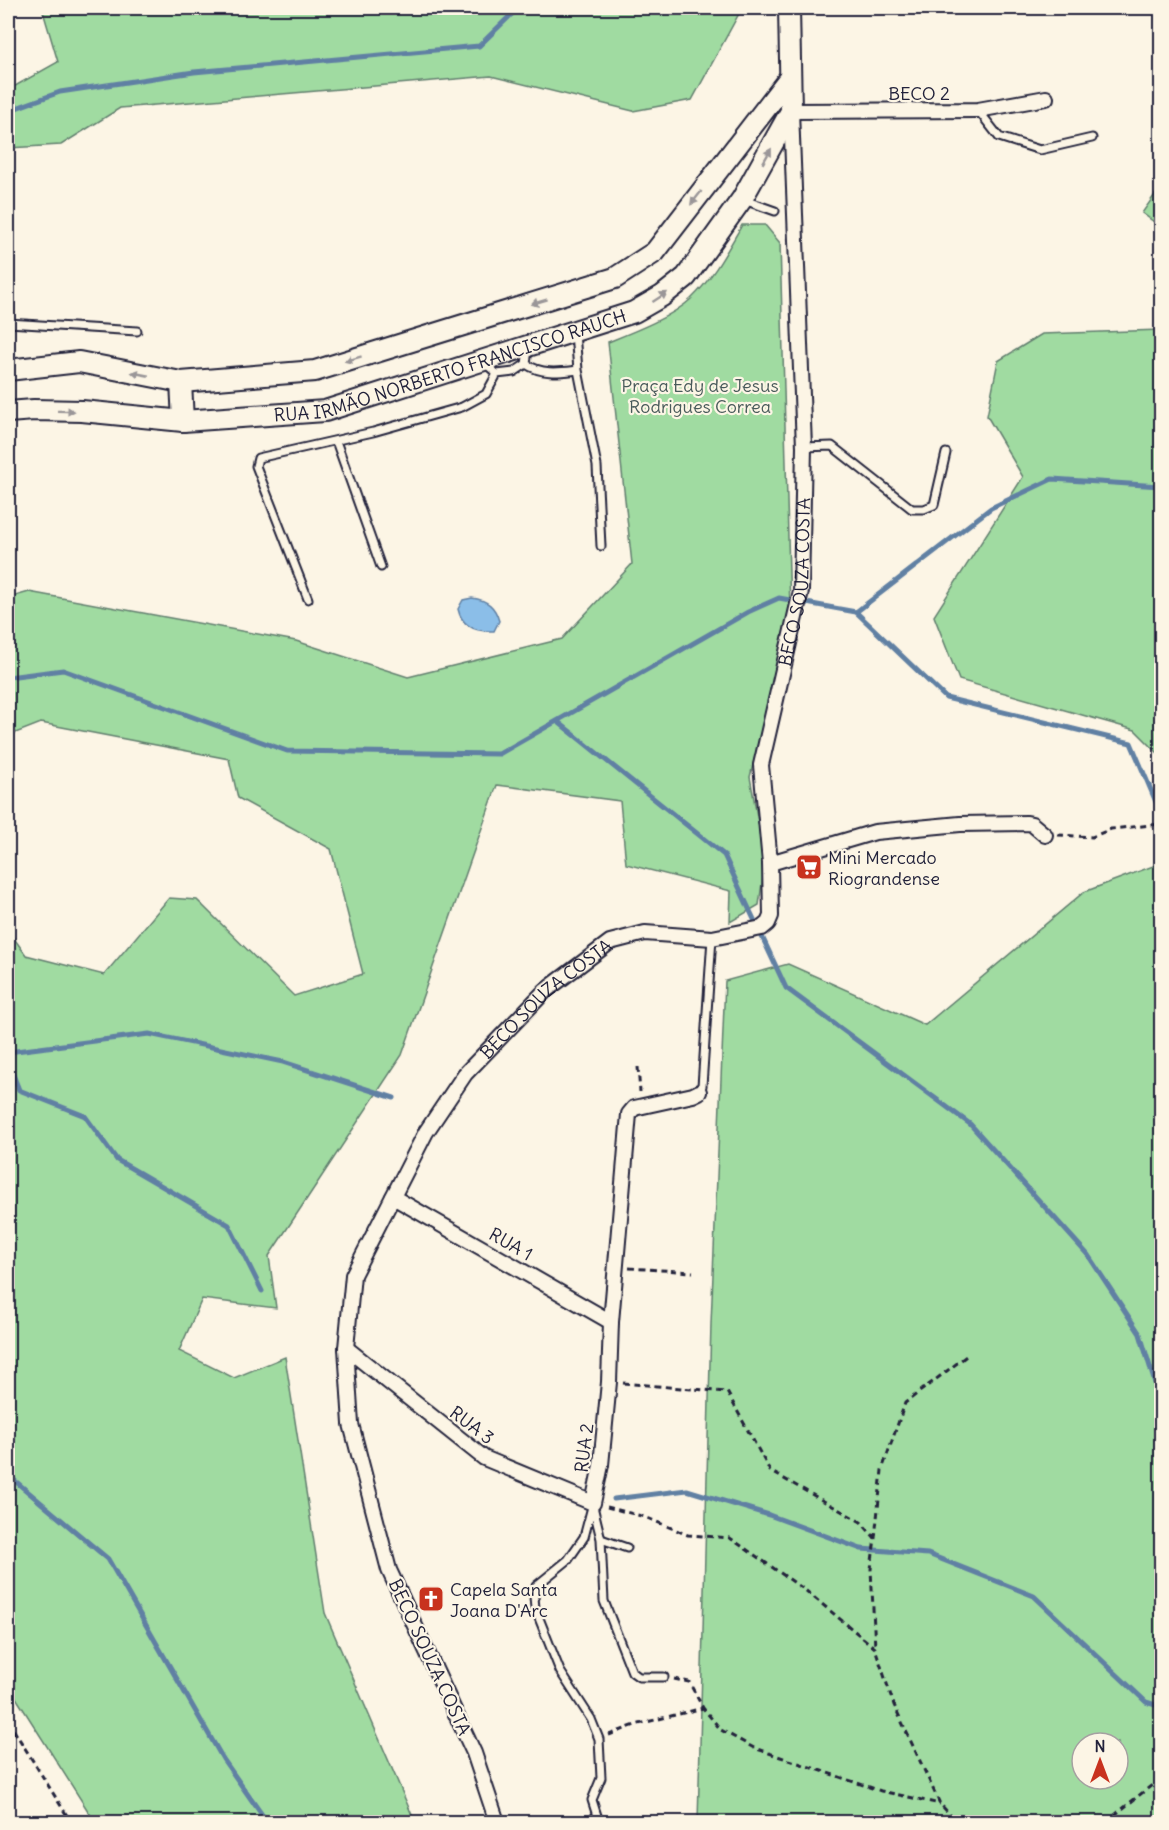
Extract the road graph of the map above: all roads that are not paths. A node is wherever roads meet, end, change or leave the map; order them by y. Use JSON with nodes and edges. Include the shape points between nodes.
{"nodes":[{"id":1,"x":789,"y":8,"type":"edge"},
{"id":2,"x":790,"y":77,"type":"junction"},
{"id":3,"x":1047,"y":98,"type":"dead end"},
{"id":4,"x":978,"y":110,"type":"junction"},
{"id":5,"x":791,"y":111,"type":"junction"},
{"id":6,"x":1092,"y":138,"type":"dead end"},
{"id":7,"x":742,"y":199,"type":"junction"},
{"id":8,"x":775,"y":211,"type":"dead end"},
{"id":9,"x":8,"y":322,"type":"edge"},
{"id":10,"x":137,"y":331,"type":"dead end"},
{"id":11,"x":575,"y":331,"type":"junction"},
{"id":12,"x":528,"y":355,"type":"junction"},
{"id":13,"x":490,"y":367,"type":"junction"},
{"id":14,"x":8,"y":370,"type":"edge"},
{"id":15,"x":578,"y":370,"type":"junction"},
{"id":16,"x":181,"y":382,"type":"junction"},
{"id":17,"x":8,"y":412,"type":"edge"},
{"id":18,"x":183,"y":421,"type":"junction"},
{"id":19,"x":336,"y":441,"type":"junction"},
{"id":20,"x":804,"y":447,"type":"junction"},
{"id":21,"x":946,"y":453,"type":"dead end"},
{"id":22,"x":601,"y":546,"type":"dead end"},
{"id":23,"x":381,"y":567,"type":"dead end"},
{"id":24,"x":308,"y":599,"type":"dead end"},
{"id":25,"x":1045,"y":835,"type":"road end"},
{"id":26,"x":770,"y":863,"type":"junction"},
{"id":27,"x":712,"y":938,"type":"junction"},
{"id":28,"x":699,"y":1092,"type":"joint"},
{"id":29,"x":393,"y":1197,"type":"junction"},
{"id":30,"x":611,"y":1323,"type":"junction"},
{"id":31,"x":346,"y":1348,"type":"junction"},
{"id":32,"x":593,"y":1503,"type":"junction"},
{"id":33,"x":601,"y":1539,"type":"junction"},
{"id":34,"x":627,"y":1548,"type":"dead end"},
{"id":35,"x":664,"y":1677,"type":"road end"},
{"id":36,"x":497,"y":1822,"type":"edge"},
{"id":37,"x":599,"y":1822,"type":"edge"}],
"edges":[{"from":1,"to":2,"type":"street","name":"BECO SOUZA COSTA"},
{"from":2,"to":5,"type":"street","name":"BECO SOUZA COSTA"},
{"from":2,"to":16,"type":"street","name":"RUA IRMÃO NORBERTO FRANCISCO RAUCH","one_way":true,"via":[[655,252],[615,278],[315,371]]},
{"from":3,"to":4,"type":"street","name":"BECO 2"},
{"from":4,"to":5,"type":"street","name":"BECO 2"},
{"from":4,"to":6,"type":"lane","via":[[999,137],[1040,150]]},
{"from":7,"to":5,"type":"street","name":"RUA IRMÃO NORBERTO FRANCISCO RAUCH","one_way":true},
{"from":5,"to":20,"type":"street","name":"BECO SOUZA COSTA"},
{"from":7,"to":8,"type":"lane"},
{"from":11,"to":7,"type":"street","name":"RUA IRMÃO NORBERTO FRANCISCO RAUCH","one_way":true,"via":[[634,312],[662,296],[686,277]]},
{"from":9,"to":10,"type":"lane"},
{"from":11,"to":12,"type":"street","name":"RUA IRMÃO NORBERTO FRANCISCO RAUCH"},
{"from":11,"to":15,"type":"lane"},
{"from":12,"to":13,"type":"street","name":"RUA IRMÃO NORBERTO FRANCISCO RAUCH"},
{"from":12,"to":15,"type":"lane","via":[[540,371]]},
{"from":13,"to":18,"type":"street","name":"RUA IRMÃO NORBERTO FRANCISCO RAUCH","via":[[325,411]]},
{"from":13,"to":19,"type":"lane","via":[[486,394],[462,407]]},
{"from":16,"to":14,"type":"street","name":"RUA IRMÃO NORBERTO FRANCISCO RAUCH","one_way":true,"via":[[79,362]]},
{"from":15,"to":22,"type":"lane","via":[[597,466]]},
{"from":16,"to":18,"type":"street"},
{"from":17,"to":18,"type":"street","name":"RUA IRMÃO NORBERTO FRANCISCO RAUCH","one_way":true,"via":[[82,411]]},
{"from":19,"to":23,"type":"lane"},
{"from":19,"to":24,"type":"lane","via":[[256,461]]},
{"from":20,"to":21,"type":"lane","via":[[832,446],[912,509],[924,510],[934,505]]},
{"from":20,"to":26,"type":"street","name":"BECO SOUZA COSTA","via":[[801,591],[761,765]]},
{"from":25,"to":26,"type":"street","via":[[1027,823],[875,832]]},
{"from":26,"to":27,"type":"street","name":"BECO SOUZA COSTA","via":[[768,923],[762,928]]},
{"from":27,"to":28,"type":"lane"},
{"from":27,"to":29,"type":"street","name":"BECO SOUZA COSTA","via":[[645,933],[610,942],[545,991],[465,1074],[426,1132]]},
{"from":28,"to":30,"type":"street","name":"RUA 2","via":[[632,1109],[629,1114]]},
{"from":29,"to":30,"type":"street","name":"RUA 1"},
{"from":29,"to":31,"type":"street","name":"BECO SOUZA COSTA","via":[[353,1275]]},
{"from":30,"to":32,"type":"street","name":"RUA 2","via":[[601,1465]]},
{"from":31,"to":32,"type":"street","name":"RUA 3","via":[[484,1458]]},
{"from":31,"to":36,"type":"street","name":"BECO SOUZA COSTA","via":[[351,1424],[390,1570],[474,1753]]},
{"from":32,"to":33,"type":"lane"},
{"from":32,"to":37,"type":"lane","name":"RUA 2","via":[[584,1537],[568,1560],[536,1586],[534,1597],[560,1671],[591,1719],[599,1739],[601,1778],[592,1800]]},
{"from":33,"to":34,"type":"lane"},
{"from":33,"to":35,"type":"lane","via":[[604,1602],[632,1672],[639,1677]]}]}
